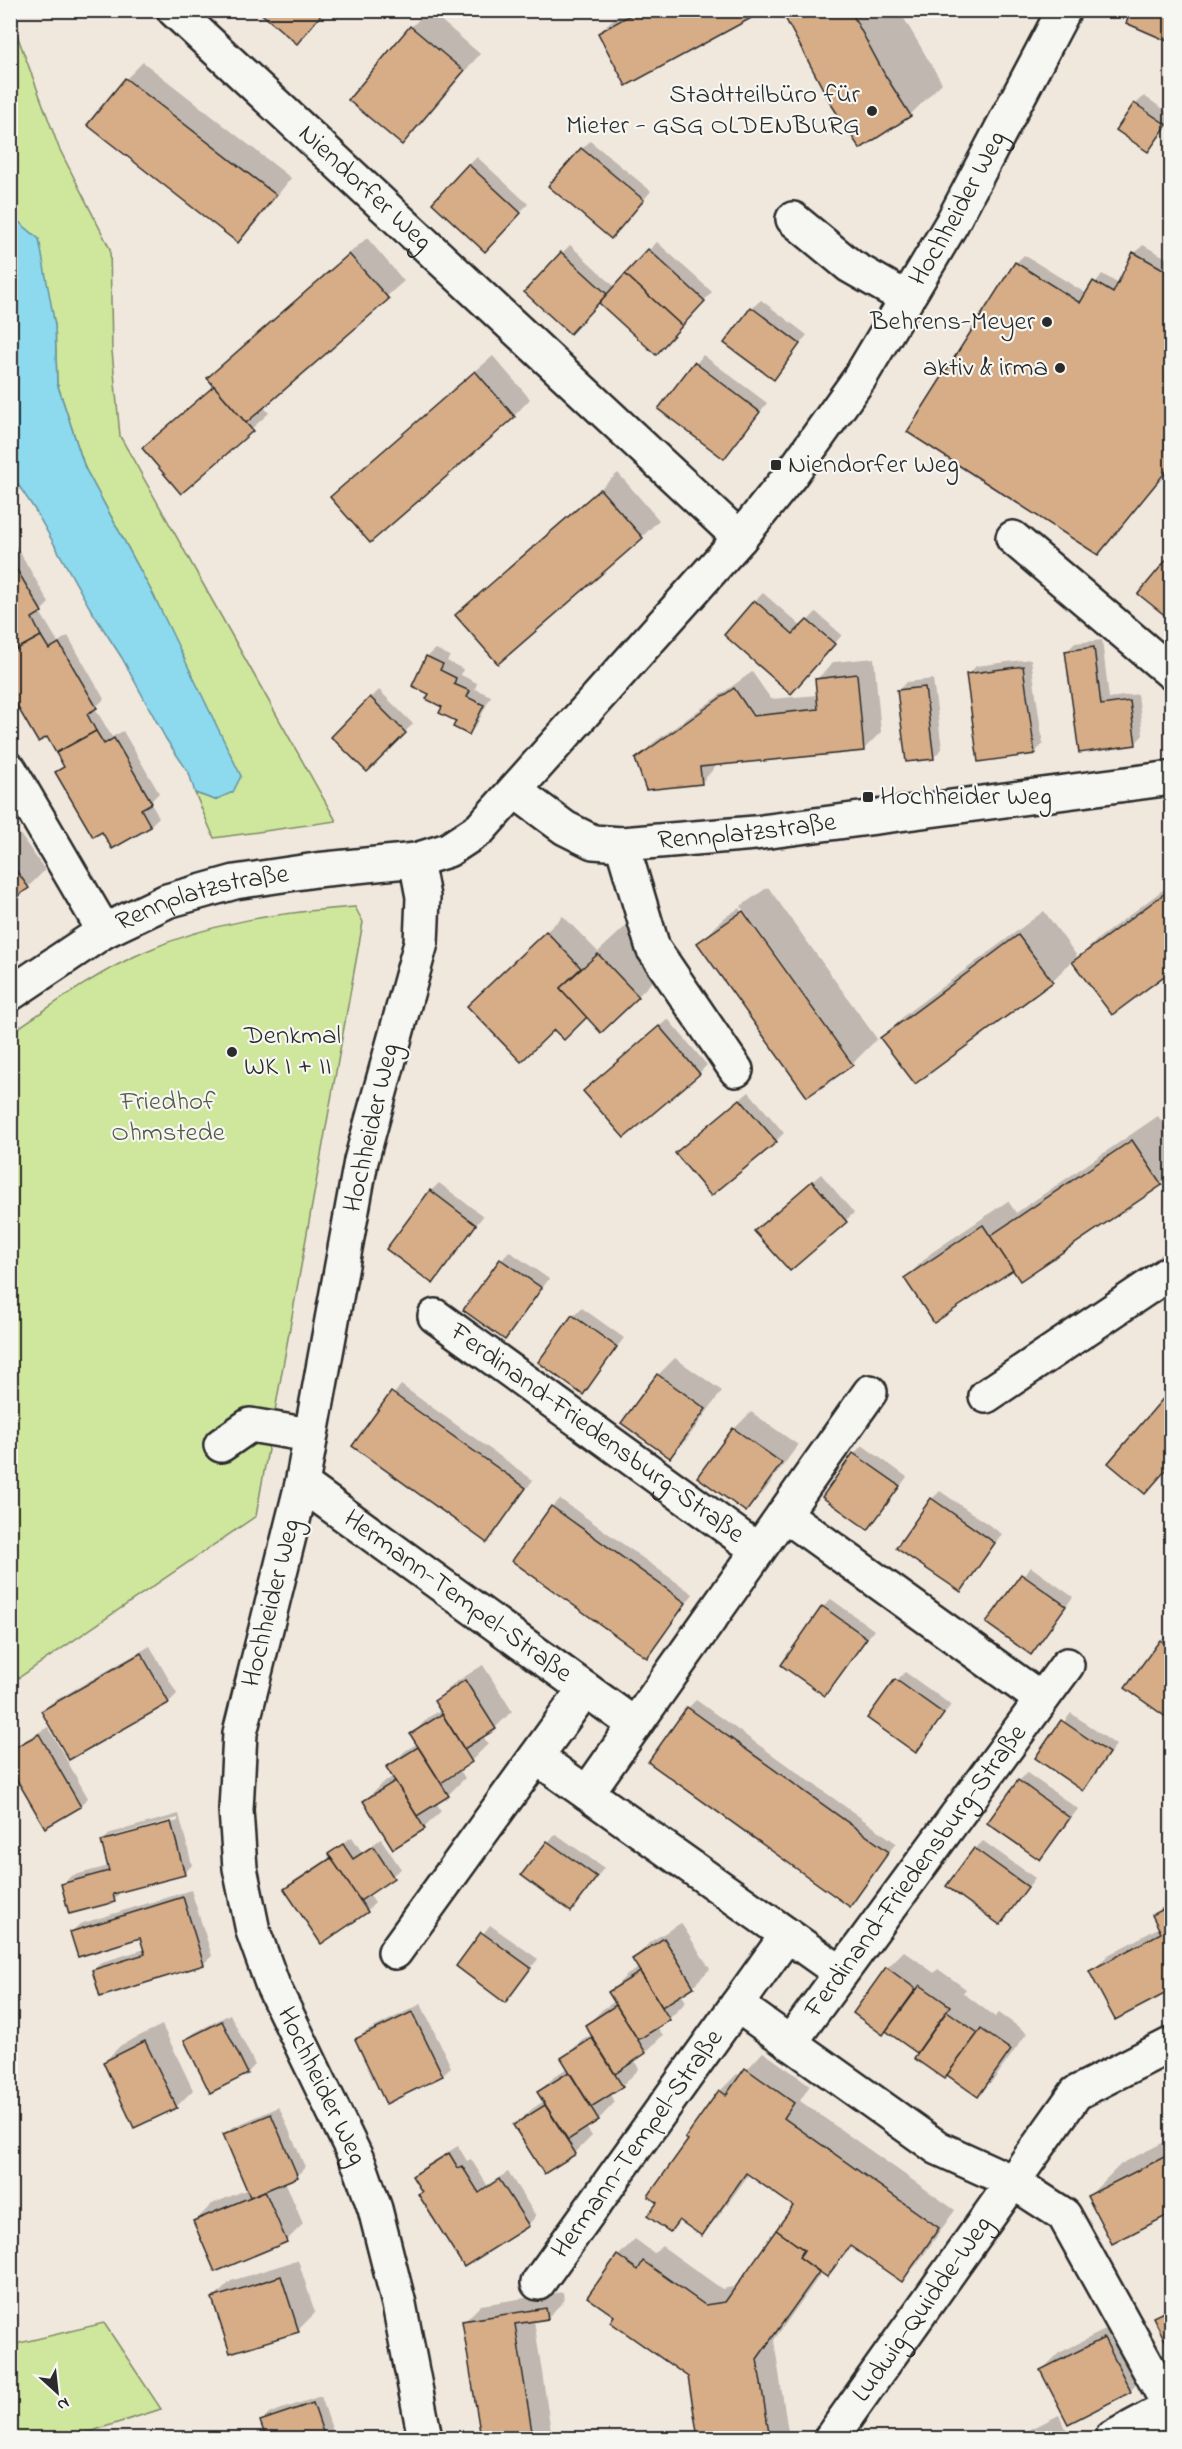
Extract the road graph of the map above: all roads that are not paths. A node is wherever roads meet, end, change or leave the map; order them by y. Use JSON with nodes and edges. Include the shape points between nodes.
{"nodes":[{"id":1,"x":174,"y":10,"type":"edge"},
{"id":2,"x":1064,"y":10,"type":"edge"},
{"id":3,"x":793,"y":219,"type":"dead end"},
{"id":4,"x":906,"y":298,"type":"junction"},
{"id":5,"x":740,"y":538,"type":"junction"},
{"id":6,"x":1013,"y":538,"type":"dead end"},
{"id":7,"x":1172,"y":673,"type":"edge"},
{"id":8,"x":10,"y":770,"type":"edge"},
{"id":9,"x":1172,"y":778,"type":"edge"},
{"id":10,"x":515,"y":791,"type":"junction"},
{"id":11,"x":622,"y":844,"type":"junction"},
{"id":12,"x":416,"y":860,"type":"junction"},
{"id":13,"x":104,"y":931,"type":"junction"},
{"id":14,"x":10,"y":994,"type":"edge"},
{"id":15,"x":736,"y":1070,"type":"dead end"},
{"id":16,"x":1172,"y":1271,"type":"edge"},
{"id":17,"x":435,"y":1316,"type":"dead end"},
{"id":18,"x":870,"y":1392,"type":"dead end"},
{"id":19,"x":986,"y":1396,"type":"dead end"},
{"id":20,"x":310,"y":1435,"type":"junction"},
{"id":21,"x":221,"y":1445,"type":"dead end"},
{"id":22,"x":302,"y":1484,"type":"junction"},
{"id":23,"x":784,"y":1514,"type":"junction"},
{"id":24,"x":758,"y":1550,"type":"junction"},
{"id":25,"x":1066,"y":1665,"type":"dead end"},
{"id":26,"x":585,"y":1689,"type":"junction"},
{"id":27,"x":1041,"y":1699,"type":"junction"},
{"id":28,"x":635,"y":1725,"type":"junction"},
{"id":29,"x":536,"y":1757,"type":"junction"},
{"id":30,"x":587,"y":1793,"type":"junction"},
{"id":31,"x":787,"y":1935,"type":"junction"},
{"id":32,"x":395,"y":1952,"type":"dead end"},
{"id":33,"x":841,"y":1973,"type":"junction"},
{"id":34,"x":737,"y":2005,"type":"junction"},
{"id":35,"x":790,"y":2043,"type":"junction"},
{"id":36,"x":1172,"y":2044,"type":"edge"},
{"id":37,"x":1013,"y":2182,"type":"junction"},
{"id":38,"x":538,"y":2283,"type":"dead end"},
{"id":39,"x":425,"y":2439,"type":"edge"},
{"id":40,"x":831,"y":2439,"type":"edge"},
{"id":41,"x":1112,"y":2439,"type":"edge"}],
"edges":[{"from":1,"to":5,"type":"street","name":"Niendorfer Weg"},
{"from":2,"to":4,"type":"street","name":"Hochheider Weg","via":[[952,223]]},
{"from":3,"to":4,"type":"street","via":[[850,266]]},
{"from":4,"to":5,"type":"street","name":"Hochheider Weg","via":[[859,379]]},
{"from":5,"to":10,"type":"street","name":"Hochheider Weg"},
{"from":6,"to":7,"type":"street"},
{"from":8,"to":13,"type":"street"},
{"from":9,"to":11,"type":"street","name":"Rennplatzstraße","via":[[755,833]]},
{"from":10,"to":11,"type":"street","name":"Rennplatzstraße","via":[[565,828],[593,842]]},
{"from":10,"to":12,"type":"street","name":"Hochheider Weg","via":[[480,829],[448,850]]},
{"from":11,"to":15,"type":"street","via":[[653,948]]},
{"from":12,"to":13,"type":"street","name":"Rennplatzstraße","via":[[235,882],[167,901]]},
{"from":12,"to":20,"type":"street","name":"Hochheider Weg","via":[[423,897],[421,943],[361,1161]]},
{"from":13,"to":14,"type":"street","name":"Rennplatzstraße"},
{"from":16,"to":19,"type":"street"},
{"from":17,"to":24,"type":"street","name":"Ferdinand-Friedensburg-Straße"},
{"from":18,"to":23,"type":"street","name":"Ferdinand-Friedensburg-Straße"},
{"from":20,"to":21,"type":"street","via":[[250,1425]]},
{"from":20,"to":22,"type":"street","name":"Hochheider Weg"},
{"from":22,"to":26,"type":"street","name":"Hermann-Tempel-Straße"},
{"from":22,"to":39,"type":"street","name":"Hochheider Weg","via":[[240,1733],[236,1810],[240,1868],[254,1931],[273,1986],[360,2166],[375,2209],[399,2304]]},
{"from":23,"to":24,"type":"street","name":"Ferdinand-Friedensburg-Straße"},
{"from":23,"to":27,"type":"street","name":"Ferdinand-Friedensburg-Straße"},
{"from":24,"to":28,"type":"street","name":"Ferdinand-Friedensburg-Straße"},
{"from":25,"to":27,"type":"street","name":"Ferdinand-Friedensburg-Straße"},
{"from":26,"to":28,"type":"street","name":"Hermann-Tempel-Straße"},
{"from":26,"to":29,"type":"street","name":"Hermann-Tempel-Straße"},
{"from":27,"to":33,"type":"street","name":"Ferdinand-Friedensburg-Straße"},
{"from":28,"to":30,"type":"street","name":"Ferdinand-Friedensburg-Straße"},
{"from":29,"to":30,"type":"street"},
{"from":29,"to":32,"type":"street","name":"Hermann-Tempel-Straße"},
{"from":30,"to":31,"type":"street"},
{"from":31,"to":33,"type":"street"},
{"from":31,"to":34,"type":"street","name":"Hermann-Tempel-Straße"},
{"from":33,"to":35,"type":"street","name":"Ferdinand-Friedensburg-Straße"},
{"from":34,"to":35,"type":"street","name":"Hermann-Tempel-Straße"},
{"from":34,"to":38,"type":"street","name":"Hermann-Tempel-Straße"},
{"from":35,"to":37,"type":"street","name":"Hermann-Tempel-Straße","via":[[938,2148]]},
{"from":36,"to":37,"type":"street","via":[[1076,2093]]},
{"from":37,"to":40,"type":"street","name":"Ludwig-Quidde-Weg"},
{"from":37,"to":41,"type":"street","name":"Hermann-Tempel-Straße","via":[[1064,2215],[1170,2408]]}]}
